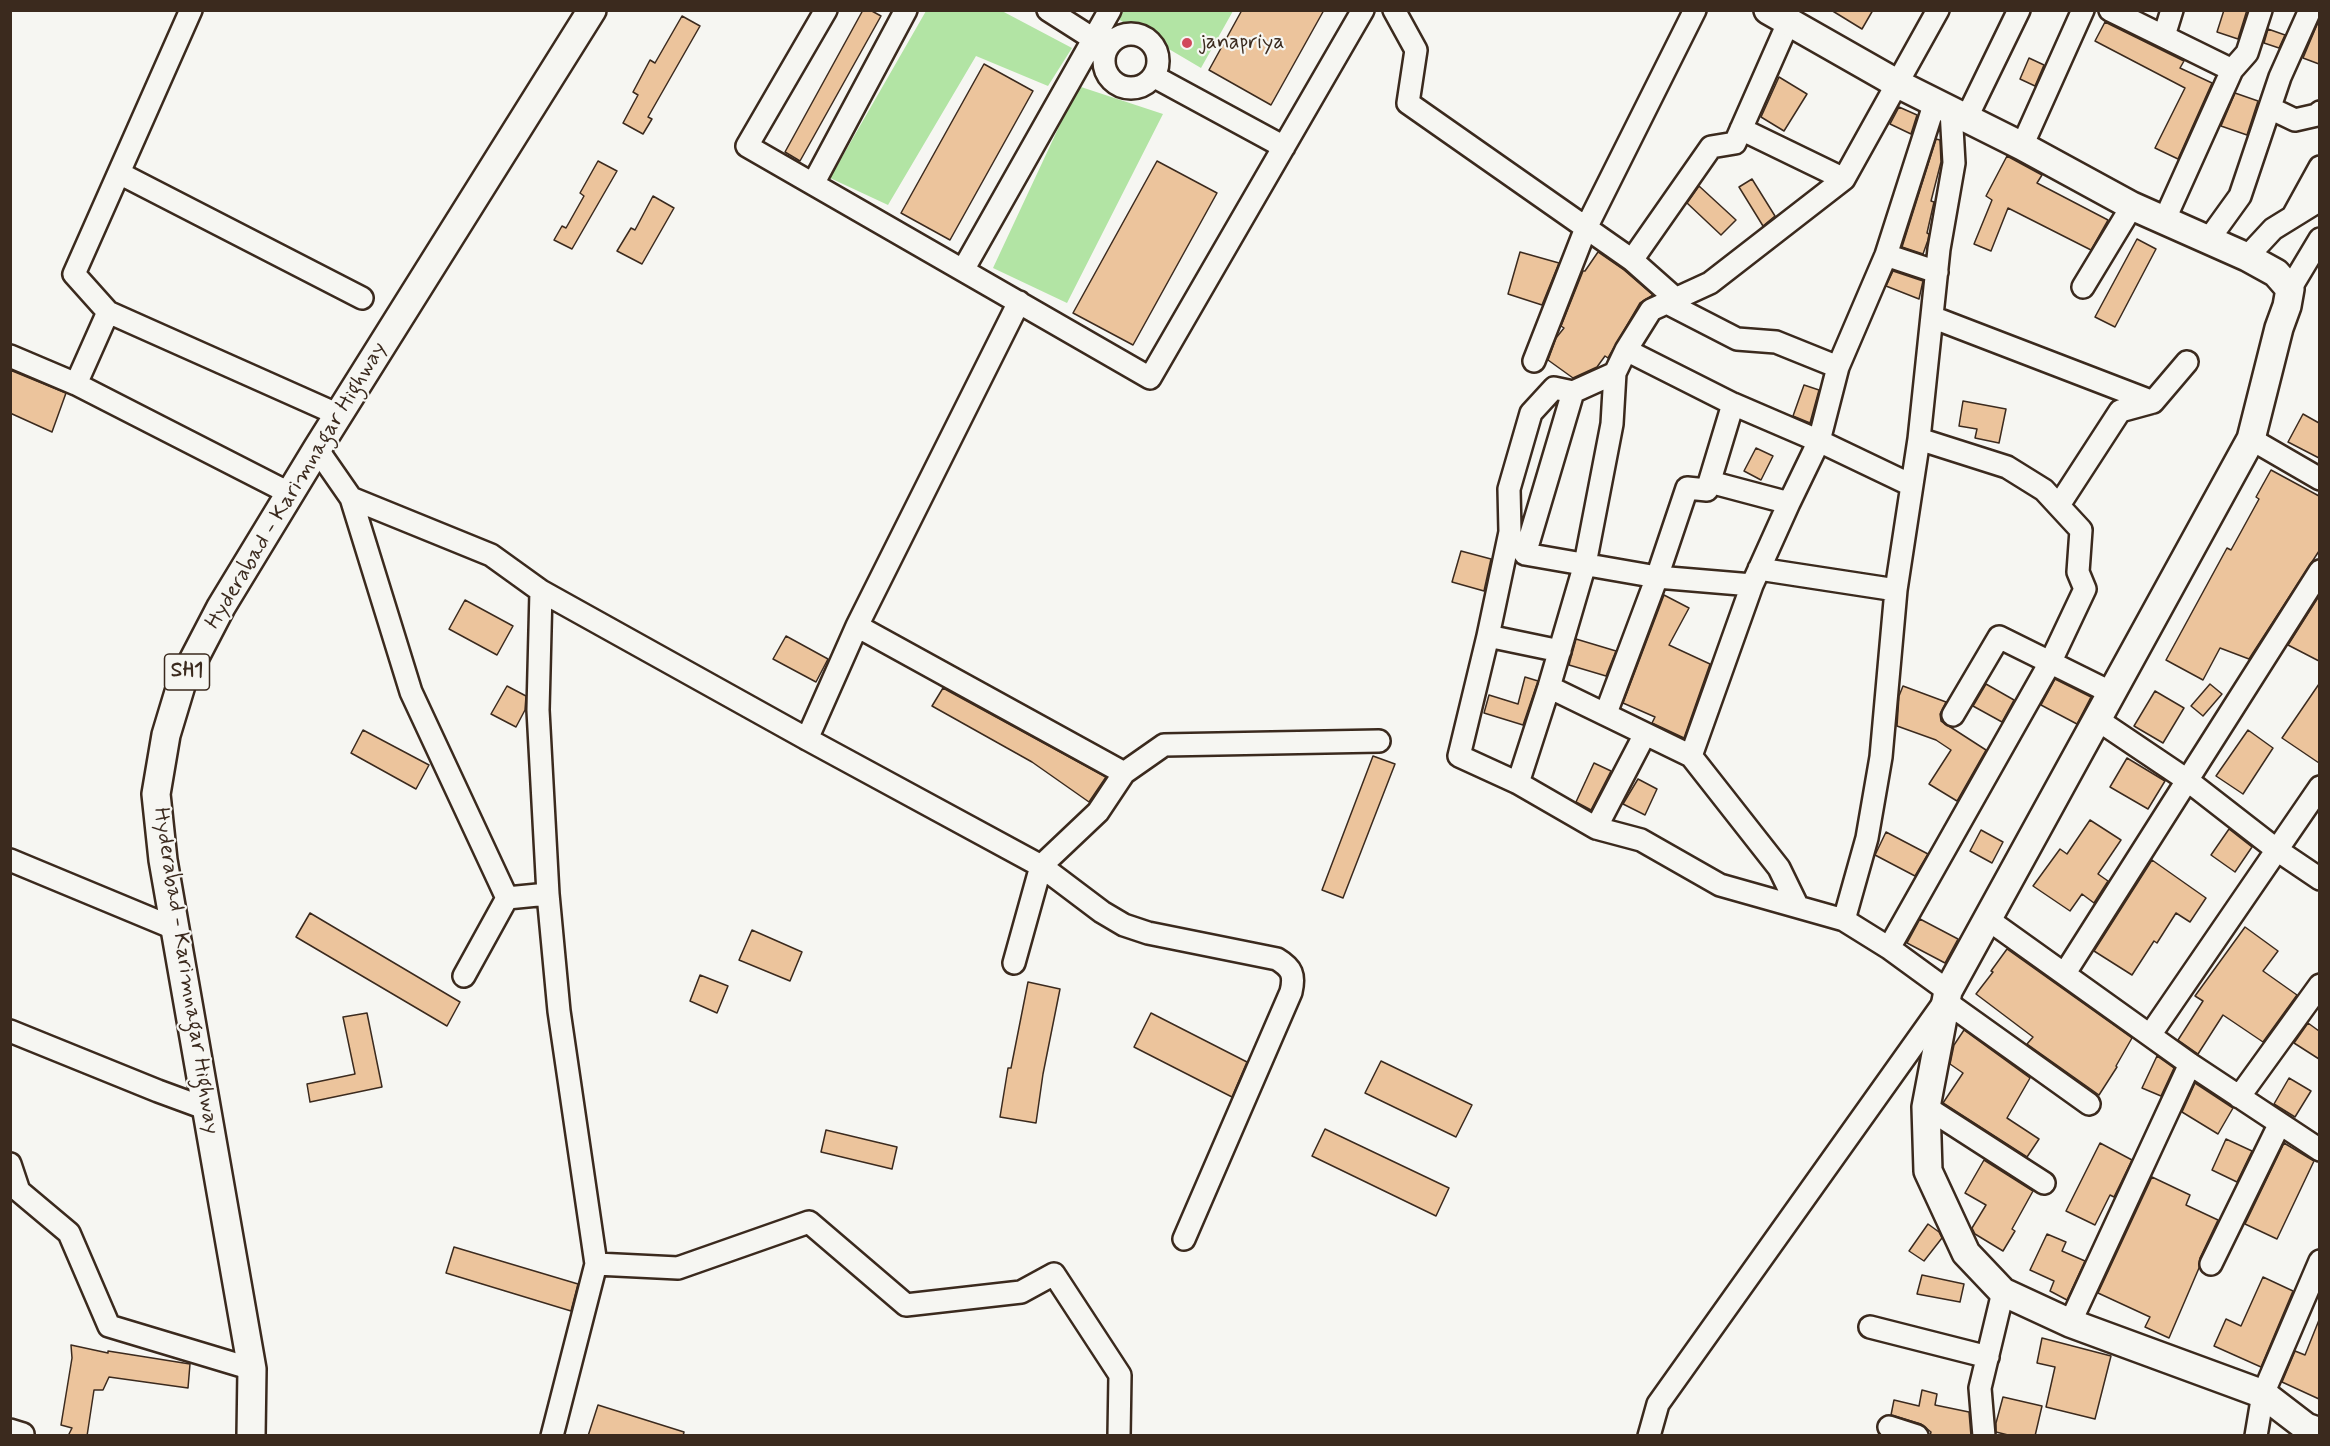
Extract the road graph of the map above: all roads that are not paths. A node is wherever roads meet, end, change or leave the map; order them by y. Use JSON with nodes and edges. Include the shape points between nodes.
{"nodes":[{"id":1,"x":191,"y":10,"type":"edge"},
{"id":2,"x":592,"y":10,"type":"edge"},
{"id":3,"x":826,"y":10,"type":"edge"},
{"id":4,"x":906,"y":10,"type":"edge"},
{"id":5,"x":1048,"y":10,"type":"edge"},
{"id":6,"x":1110,"y":10,"type":"edge"},
{"id":7,"x":1363,"y":10,"type":"edge"},
{"id":8,"x":1394,"y":10,"type":"edge"},
{"id":9,"x":1695,"y":10,"type":"edge"},
{"id":10,"x":1938,"y":10,"type":"edge"},
{"id":11,"x":2019,"y":10,"type":"edge"},
{"id":12,"x":2083,"y":10,"type":"edge"},
{"id":13,"x":2110,"y":10,"type":"edge"},
{"id":14,"x":2172,"y":10,"type":"edge"},
{"id":15,"x":2261,"y":10,"type":"edge"},
{"id":16,"x":2310,"y":10,"type":"edge"},
{"id":17,"x":1778,"y":17,"type":"edge"},
{"id":18,"x":2164,"y":36,"type":"junction"},
{"id":19,"x":1100,"y":43,"type":"junction"},
{"id":20,"x":2232,"y":70,"type":"junction"},
{"id":21,"x":1155,"y":77,"type":"junction"},
{"id":22,"x":1898,"y":84,"type":"junction"},
{"id":23,"x":2270,"y":108,"type":"junction"},
{"id":24,"x":1951,"y":110,"type":"junction"},
{"id":25,"x":2319,"y":112,"type":"edge"},
{"id":26,"x":1741,"y":129,"type":"junction"},
{"id":27,"x":2022,"y":146,"type":"junction"},
{"id":28,"x":1284,"y":147,"type":"junction"},
{"id":29,"x":2319,"y":168,"type":"edge"},
{"id":30,"x":119,"y":173,"type":"junction"},
{"id":31,"x":1844,"y":178,"type":"junction"},
{"id":32,"x":813,"y":184,"type":"junction"},
{"id":33,"x":2319,"y":200,"type":"edge"},
{"id":34,"x":2132,"y":206,"type":"junction"},
{"id":35,"x":2293,"y":217,"type":"junction"},
{"id":36,"x":2164,"y":221,"type":"junction"},
{"id":37,"x":1586,"y":228,"type":"junction"},
{"id":38,"x":2209,"y":239,"type":"junction"},
{"id":39,"x":2319,"y":239,"type":"edge"},
{"id":40,"x":1886,"y":255,"type":"junction"},
{"id":41,"x":2247,"y":257,"type":"junction"},
{"id":42,"x":1632,"y":260,"type":"junction"},
{"id":43,"x":963,"y":270,"type":"junction"},
{"id":44,"x":1937,"y":272,"type":"junction"},
{"id":45,"x":2083,"y":287,"type":"dead end"},
{"id":46,"x":2290,"y":289,"type":"junction"},
{"id":47,"x":362,"y":298,"type":"dead end"},
{"id":48,"x":1671,"y":301,"type":"junction"},
{"id":49,"x":1019,"y":302,"type":"junction"},
{"id":50,"x":108,"y":312,"type":"junction"},
{"id":51,"x":1932,"y":317,"type":"junction"},
{"id":52,"x":1626,"y":350,"type":"junction"},
{"id":53,"x":10,"y":356,"type":"edge"},
{"id":54,"x":1534,"y":361,"type":"dead end"},
{"id":55,"x":2187,"y":362,"type":"dead end"},
{"id":56,"x":1838,"y":366,"type":"junction"},
{"id":57,"x":1615,"y":373,"type":"junction"},
{"id":58,"x":76,"y":384,"type":"junction"},
{"id":59,"x":1573,"y":392,"type":"junction"},
{"id":60,"x":2153,"y":402,"type":"junction"},
{"id":61,"x":1733,"y":404,"type":"junction"},
{"id":62,"x":339,"y":414,"type":"junction"},
{"id":63,"x":1919,"y":439,"type":"junction"},
{"id":64,"x":2251,"y":439,"type":"junction"},
{"id":65,"x":1819,"y":441,"type":"junction"},
{"id":66,"x":317,"y":449,"type":"junction"},
{"id":67,"x":2319,"y":479,"type":"edge"},
{"id":68,"x":1710,"y":482,"type":"junction"},
{"id":69,"x":1911,"y":485,"type":"junction"},
{"id":70,"x":291,"y":494,"type":"junction"},
{"id":71,"x":351,"y":498,"type":"junction"},
{"id":72,"x":1789,"y":503,"type":"junction"},
{"id":73,"x":2059,"y":505,"type":"junction"},
{"id":74,"x":1585,"y":564,"type":"junction"},
{"id":75,"x":2319,"y":571,"type":"edge"},
{"id":76,"x":1657,"y":577,"type":"junction"},
{"id":77,"x":1756,"y":577,"type":"junction"},
{"id":78,"x":1896,"y":590,"type":"junction"},
{"id":79,"x":541,"y":591,"type":"junction"},
{"id":80,"x":857,"y":626,"type":"junction"},
{"id":81,"x":1488,"y":636,"type":"junction"},
{"id":82,"x":1560,"y":651,"type":"junction"},
{"id":83,"x":2051,"y":661,"type":"junction"},
{"id":84,"x":1549,"y":687,"type":"junction"},
{"id":85,"x":2112,"y":693,"type":"junction"},
{"id":86,"x":1606,"y":713,"type":"junction"},
{"id":87,"x":1953,"y":716,"type":"dead end"},
{"id":88,"x":2098,"y":720,"type":"junction"},
{"id":89,"x":1646,"y":734,"type":"junction"},
{"id":90,"x":807,"y":739,"type":"junction"},
{"id":91,"x":1379,"y":741,"type":"dead end"},
{"id":92,"x":1691,"y":756,"type":"junction"},
{"id":93,"x":1124,"y":773,"type":"junction"},
{"id":94,"x":2187,"y":780,"type":"junction"},
{"id":95,"x":1518,"y":783,"type":"junction"},
{"id":96,"x":2319,"y":787,"type":"edge"},
{"id":97,"x":1596,"y":828,"type":"junction"},
{"id":98,"x":2277,"y":850,"type":"junction"},
{"id":99,"x":10,"y":860,"type":"edge"},
{"id":100,"x":1041,"y":866,"type":"junction"},
{"id":101,"x":2319,"y":879,"type":"edge"},
{"id":102,"x":548,"y":894,"type":"junction"},
{"id":103,"x":507,"y":898,"type":"junction"},
{"id":104,"x":1797,"y":905,"type":"junction"},
{"id":105,"x":1986,"y":918,"type":"junction"},
{"id":106,"x":1845,"y":920,"type":"junction"},
{"id":107,"x":176,"y":929,"type":"junction"},
{"id":108,"x":1888,"y":948,"type":"junction"},
{"id":109,"x":1014,"y":963,"type":"dead end"},
{"id":110,"x":2065,"y":973,"type":"junction"},
{"id":111,"x":464,"y":976,"type":"dead end"},
{"id":112,"x":2319,"y":986,"type":"edge"},
{"id":113,"x":1947,"y":996,"type":"junction"},
{"id":114,"x":10,"y":1031,"type":"edge"},
{"id":115,"x":2150,"y":1035,"type":"junction"},
{"id":116,"x":2190,"y":1064,"type":"junction"},
{"id":117,"x":2239,"y":1097,"type":"junction"},
{"id":118,"x":2089,"y":1104,"type":"dead end"},
{"id":119,"x":1926,"y":1107,"type":"junction"},
{"id":120,"x":207,"y":1109,"type":"junction"},
{"id":121,"x":2279,"y":1125,"type":"junction"},
{"id":122,"x":2319,"y":1150,"type":"edge"},
{"id":123,"x":10,"y":1164,"type":"edge"},
{"id":124,"x":2044,"y":1183,"type":"dead end"},
{"id":125,"x":1184,"y":1239,"type":"dead end"},
{"id":126,"x":2319,"y":1261,"type":"edge"},
{"id":127,"x":596,"y":1264,"type":"junction"},
{"id":128,"x":2211,"y":1264,"type":"dead end"},
{"id":129,"x":2003,"y":1292,"type":"junction"},
{"id":130,"x":2070,"y":1323,"type":"junction"},
{"id":131,"x":1870,"y":1327,"type":"dead end"},
{"id":132,"x":1988,"y":1357,"type":"junction"},
{"id":133,"x":252,"y":1369,"type":"junction"},
{"id":134,"x":2263,"y":1394,"type":"junction"},
{"id":135,"x":1889,"y":1427,"type":"dead end"},
{"id":136,"x":2319,"y":1432,"type":"edge"},
{"id":137,"x":251,"y":1436,"type":"edge"},
{"id":138,"x":552,"y":1436,"type":"edge"},
{"id":139,"x":1119,"y":1436,"type":"edge"},
{"id":140,"x":1649,"y":1436,"type":"edge"},
{"id":141,"x":1917,"y":1436,"type":"edge"},
{"id":142,"x":1984,"y":1436,"type":"edge"},
{"id":143,"x":2256,"y":1436,"type":"edge"}],
"edges":[{"from":1,"to":30,"type":"street"},
{"from":2,"to":62,"type":"main road","name":"Hyderabad - Karimnagar Highway","number":"SH1"},
{"from":3,"to":32,"type":"street","via":[[747,146]]},
{"from":4,"to":32,"type":"street"},
{"from":5,"to":19,"type":"street"},
{"from":6,"to":19,"type":"street"},
{"from":7,"to":28,"type":"street"},
{"from":8,"to":37,"type":"street","via":[[1416,50],[1408,103]]},
{"from":9,"to":37,"type":"street"},
{"from":10,"to":22,"type":"street"},
{"from":11,"to":24,"type":"street"},
{"from":12,"to":27,"type":"street"},
{"from":13,"to":18,"type":"street"},
{"from":14,"to":18,"type":"street"},
{"from":15,"to":20,"type":"street","via":[[2247,53]]},
{"from":16,"to":23,"type":"street"},
{"from":17,"to":22,"type":"main road"},
{"from":17,"to":26,"type":"street"},
{"from":18,"to":20,"type":"street"},
{"from":19,"to":21,"type":"street","via":[[1104,68],[1116,85],[1137,89]]},
{"from":19,"to":21,"type":"street","via":[[1124,33],[1147,37],[1159,56]]},
{"from":19,"to":43,"type":"street"},
{"from":20,"to":36,"type":"street"},
{"from":21,"to":28,"type":"street"},
{"from":22,"to":24,"type":"main road"},
{"from":22,"to":31,"type":"street"},
{"from":23,"to":25,"type":"street","via":[[2295,120]]},
{"from":23,"to":38,"type":"street","via":[[2240,196]]},
{"from":24,"to":27,"type":"main road"},
{"from":24,"to":40,"type":"street"},
{"from":24,"to":44,"type":"street","via":[[1954,163]]},
{"from":26,"to":31,"type":"street"},
{"from":26,"to":42,"type":"street","via":[[1735,143],[1711,147]]},
{"from":27,"to":34,"type":"main road"},
{"from":28,"to":49,"type":"street","via":[[1150,378]]},
{"from":29,"to":35,"type":"street"},
{"from":30,"to":47,"type":"street"},
{"from":30,"to":50,"type":"street","via":[[74,274]]},
{"from":31,"to":48,"type":"street","via":[[1710,283]]},
{"from":32,"to":43,"type":"street"},
{"from":33,"to":35,"type":"street"},
{"from":34,"to":36,"type":"main road"},
{"from":34,"to":45,"type":"street"},
{"from":35,"to":41,"type":"street","via":[[2273,229]]},
{"from":36,"to":38,"type":"main road"},
{"from":37,"to":42,"type":"street"},
{"from":37,"to":54,"type":"street"},
{"from":38,"to":41,"type":"main road"},
{"from":39,"to":46,"type":"street"},
{"from":40,"to":44,"type":"street"},
{"from":40,"to":56,"type":"street"},
{"from":41,"to":46,"type":"main road","via":[[2276,273]]},
{"from":42,"to":48,"type":"street"},
{"from":43,"to":49,"type":"street"},
{"from":44,"to":51,"type":"street"},
{"from":46,"to":64,"type":"main road"},
{"from":48,"to":52,"type":"street","via":[[1651,310]]},
{"from":48,"to":56,"type":"street","via":[[1737,339],[1776,342]]},
{"from":49,"to":80,"type":"street"},
{"from":50,"to":58,"type":"street"},
{"from":50,"to":62,"type":"street"},
{"from":51,"to":60,"type":"street"},
{"from":51,"to":63,"type":"street"},
{"from":52,"to":57,"type":"street"},
{"from":52,"to":61,"type":"street"},
{"from":53,"to":58,"type":"street"},
{"from":55,"to":60,"type":"street"},
{"from":56,"to":65,"type":"street"},
{"from":57,"to":59,"type":"street"},
{"from":57,"to":74,"type":"street","via":[[1612,424]]},
{"from":58,"to":70,"type":"street"},
{"from":59,"to":74,"type":"street","via":[[1525,554]]},
{"from":59,"to":81,"type":"street","via":[[1554,388],[1531,413],[1509,489],[1510,532]]},
{"from":60,"to":73,"type":"street","via":[[2120,411]]},
{"from":61,"to":65,"type":"street"},
{"from":61,"to":68,"type":"street"},
{"from":62,"to":66,"type":"main road","name":"Hyderabad - Karimnagar Highway","number":"SH1"},
{"from":63,"to":69,"type":"street"},
{"from":63,"to":73,"type":"street","via":[[2007,467],[2044,490]]},
{"from":64,"to":67,"type":"street"},
{"from":64,"to":85,"type":"main road"},
{"from":65,"to":69,"type":"street"},
{"from":65,"to":72,"type":"street"},
{"from":66,"to":70,"type":"main road","name":"Hyderabad - Karimnagar Highway","number":"SH1"},
{"from":66,"to":71,"type":"street"},
{"from":68,"to":72,"type":"street"},
{"from":68,"to":76,"type":"street","via":[[1707,490],[1687,488]]},
{"from":69,"to":78,"type":"street"},
{"from":70,"to":107,"type":"main road","name":"Hyderabad - Karimnagar Highway","number":"SH1","via":[[221,607],[182,682],[166,735],[156,794]]},
{"from":71,"to":79,"type":"street","via":[[491,555]]},
{"from":71,"to":103,"type":"street","via":[[411,692]]},
{"from":72,"to":77,"type":"street"},
{"from":73,"to":83,"type":"street","via":[[2081,530],[2078,572],[2085,589]]},
{"from":74,"to":76,"type":"street"},
{"from":74,"to":82,"type":"street"},
{"from":75,"to":94,"type":"street"},
{"from":76,"to":77,"type":"street"},
{"from":76,"to":86,"type":"street"},
{"from":77,"to":78,"type":"street"},
{"from":77,"to":92,"type":"street"},
{"from":78,"to":106,"type":"street","via":[[1881,757],[1867,838]]},
{"from":79,"to":90,"type":"street"},
{"from":79,"to":102,"type":"street","via":[[538,710]]},
{"from":80,"to":90,"type":"street"},
{"from":80,"to":93,"type":"street"},
{"from":81,"to":82,"type":"street"},
{"from":81,"to":95,"type":"street","via":[[1459,756]]},
{"from":82,"to":84,"type":"street"},
{"from":83,"to":85,"type":"street"},
{"from":83,"to":87,"type":"street","via":[[1999,637]]},
{"from":83,"to":108,"type":"street"},
{"from":84,"to":86,"type":"street"},
{"from":84,"to":95,"type":"street"},
{"from":85,"to":88,"type":"main road"},
{"from":86,"to":89,"type":"street"},
{"from":88,"to":94,"type":"street"},
{"from":88,"to":105,"type":"main road"},
{"from":89,"to":92,"type":"street"},
{"from":89,"to":97,"type":"street"},
{"from":90,"to":100,"type":"street"},
{"from":91,"to":93,"type":"street","via":[[1164,745]]},
{"from":92,"to":104,"type":"street","via":[[1779,868]]},
{"from":93,"to":100,"type":"street","via":[[1098,812]]},
{"from":94,"to":98,"type":"street"},
{"from":94,"to":110,"type":"street"},
{"from":95,"to":97,"type":"street"},
{"from":96,"to":98,"type":"street"},
{"from":97,"to":104,"type":"street","via":[[1641,840],[1720,885]]},
{"from":98,"to":101,"type":"street"},
{"from":98,"to":115,"type":"street"},
{"from":99,"to":107,"type":"street"},
{"from":100,"to":109,"type":"street"},
{"from":100,"to":125,"type":"street","via":[[1124,925],[1276,959],[1289,966],[1294,978]]},
{"from":102,"to":103,"type":"street"},
{"from":102,"to":127,"type":"street","via":[[559,1011]]},
{"from":103,"to":111,"type":"street"},
{"from":104,"to":106,"type":"street"},
{"from":105,"to":110,"type":"street"},
{"from":105,"to":113,"type":"main road"},
{"from":106,"to":108,"type":"street"},
{"from":107,"to":120,"type":"main road","name":"Hyderabad - Karimnagar Highway","number":"SH1"},
{"from":108,"to":113,"type":"street"},
{"from":110,"to":115,"type":"street"},
{"from":112,"to":117,"type":"street"},
{"from":113,"to":118,"type":"street"},
{"from":113,"to":119,"type":"main road"},
{"from":113,"to":140,"type":"street","via":[[1658,1404]]},
{"from":114,"to":120,"type":"street"},
{"from":115,"to":116,"type":"street"},
{"from":116,"to":117,"type":"street"},
{"from":116,"to":130,"type":"street"},
{"from":117,"to":121,"type":"street"},
{"from":119,"to":124,"type":"street"},
{"from":119,"to":129,"type":"main road","via":[[1928,1171],[1966,1253]]},
{"from":120,"to":133,"type":"main road","name":"Hyderabad - Karimnagar Highway","number":"SH1"},
{"from":121,"to":122,"type":"street"},
{"from":121,"to":128,"type":"street"},
{"from":123,"to":133,"type":"street","via":[[19,1191],[69,1233],[109,1326]]},
{"from":126,"to":134,"type":"street"},
{"from":127,"to":138,"type":"street"},
{"from":127,"to":139,"type":"street","via":[[678,1268],[808,1222],[906,1305],[1021,1292],[1054,1274],[1120,1375]]},
{"from":129,"to":130,"type":"main road"},
{"from":129,"to":132,"type":"street"},
{"from":130,"to":134,"type":"main road"},
{"from":131,"to":132,"type":"street"},
{"from":132,"to":142,"type":"street","via":[[1980,1388]]},
{"from":133,"to":137,"type":"main road","name":"Hyderabad - Karimnagar Highway","number":"SH1"},
{"from":134,"to":136,"type":"main road","via":[[2306,1427]]},
{"from":134,"to":143,"type":"street"},
{"from":135,"to":141,"type":"street"}]}
